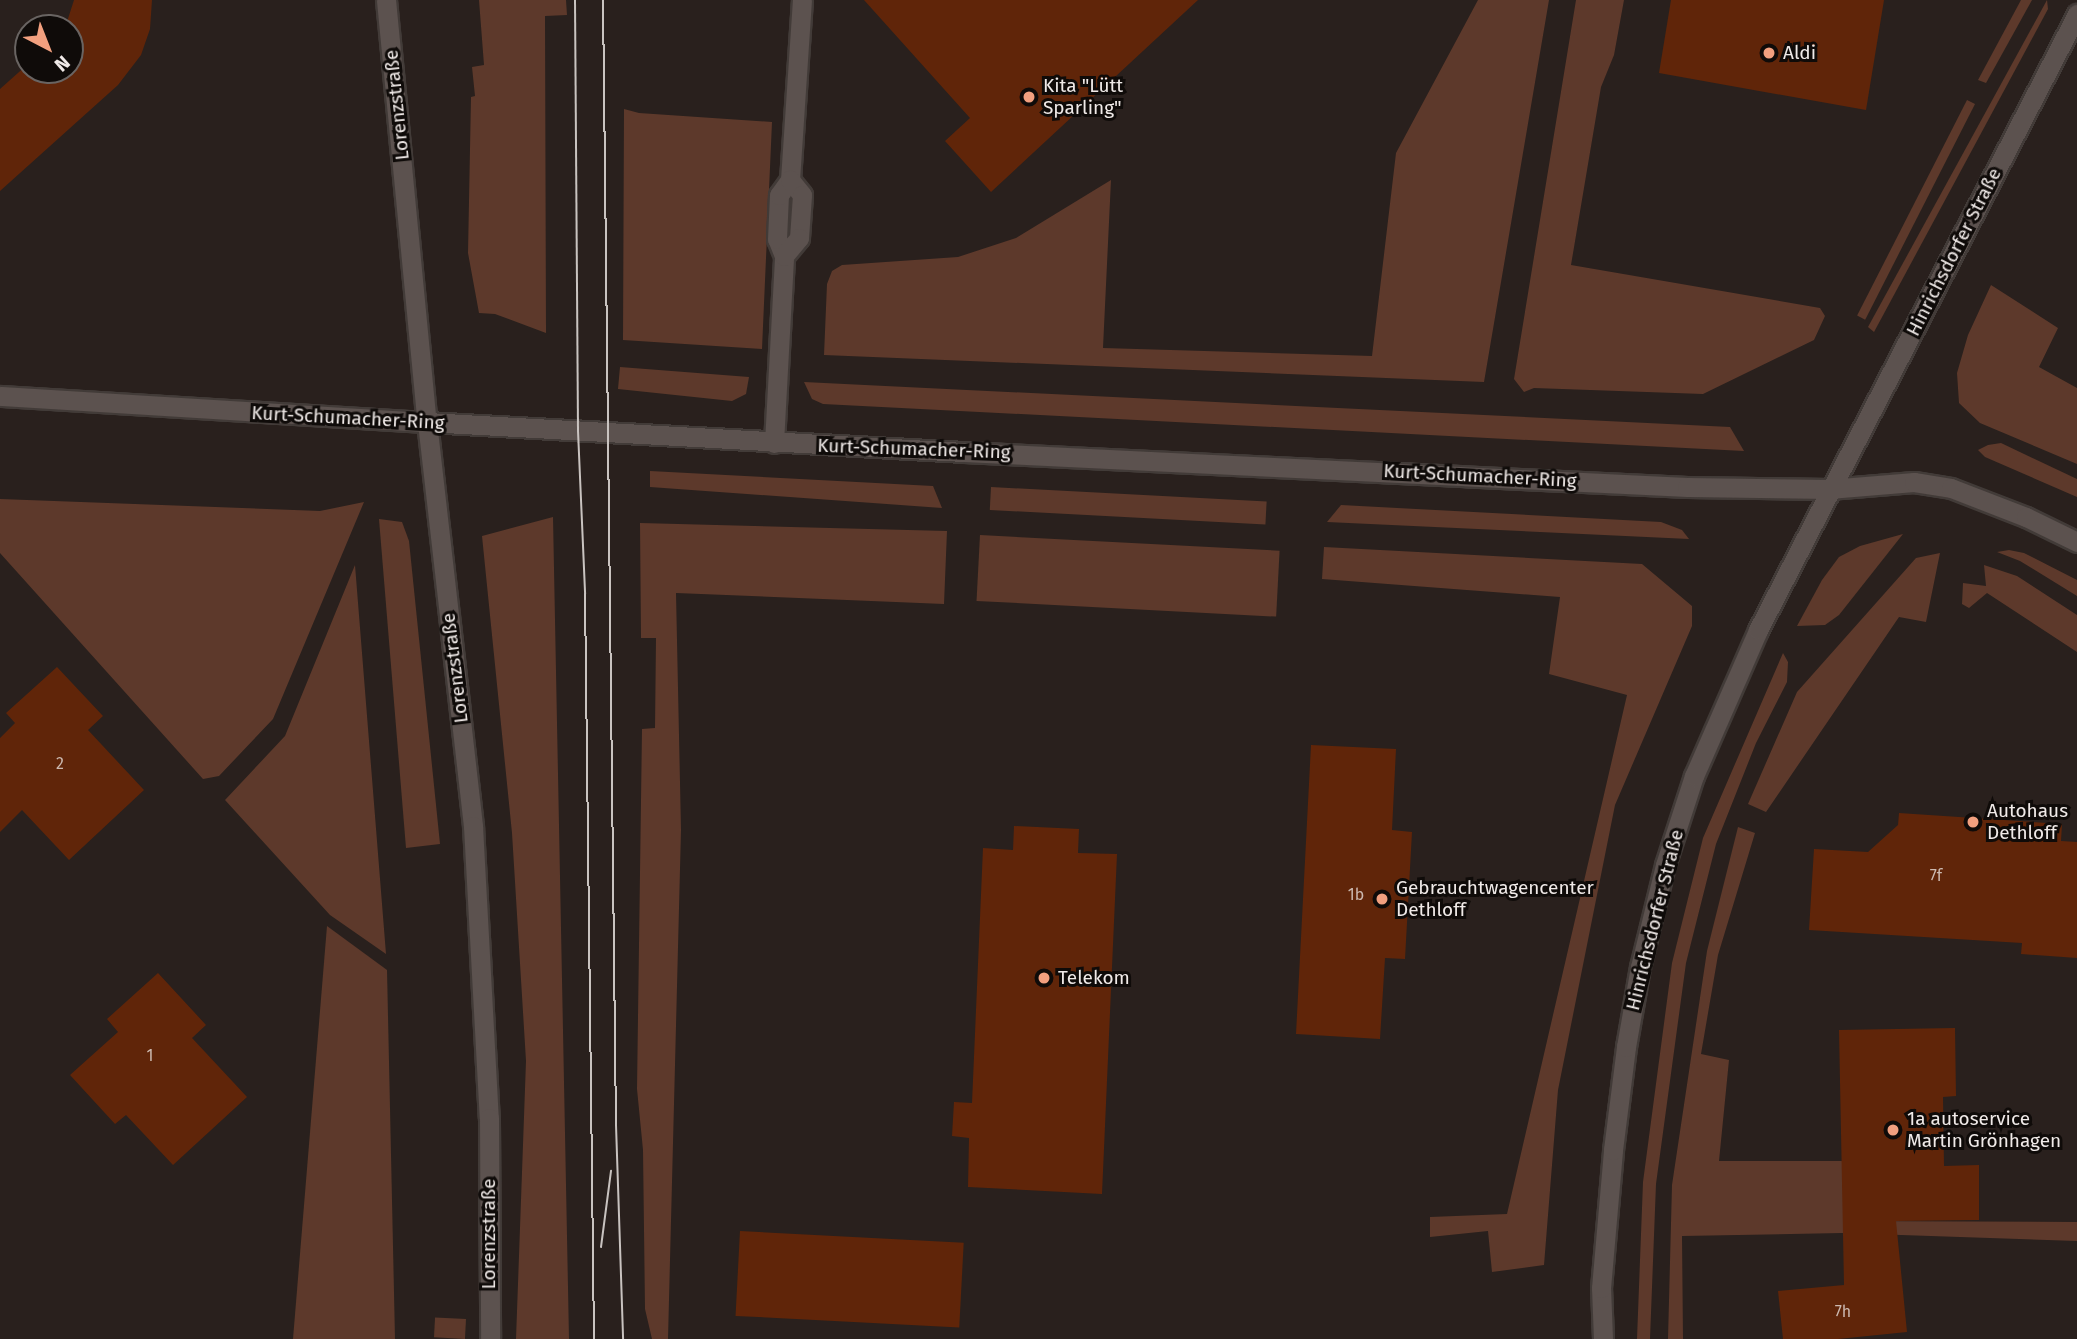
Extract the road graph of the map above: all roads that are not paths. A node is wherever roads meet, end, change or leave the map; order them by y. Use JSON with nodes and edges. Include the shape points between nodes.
{"nodes":[{"id":1,"x":386,"y":0,"type":"edge"},
{"id":2,"x":802,"y":0,"type":"edge"},
{"id":3,"x":2077,"y":13,"type":"edge"},
{"id":4,"x":0,"y":396,"type":"edge"},
{"id":5,"x":427,"y":422,"type":"junction"},
{"id":6,"x":774,"y":443,"type":"junction"},
{"id":7,"x":1829,"y":489,"type":"junction"},
{"id":8,"x":2077,"y":542,"type":"edge"},
{"id":9,"x":490,"y":1339,"type":"edge"},
{"id":10,"x":1603,"y":1339,"type":"edge"}],
"edges":[{"from":1,"to":5,"type":"street","name":"Lorenzstraße"},
{"from":2,"to":6,"type":"street","via":[[790,180],[802,195],[799,238],[785,256]]},
{"from":3,"to":7,"type":"street","name":"Hinrichsdorfer Straße"},
{"from":4,"to":5,"type":"street","name":"Kurt-Schumacher-Ring"},
{"from":5,"to":6,"type":"street","name":"Kurt-Schumacher-Ring"},
{"from":5,"to":9,"type":"street","name":"Lorenzstraße","via":[[474,840],[489,1118]]},
{"from":6,"to":7,"type":"street","name":"Kurt-Schumacher-Ring","via":[[1686,487]]},
{"from":7,"to":8,"type":"street","via":[[1914,482],[1951,488]]},
{"from":7,"to":10,"type":"street","name":"Hinrichsdorfer Straße","via":[[1723,708],[1694,776],[1665,865],[1626,1047],[1602,1274]]}]}
